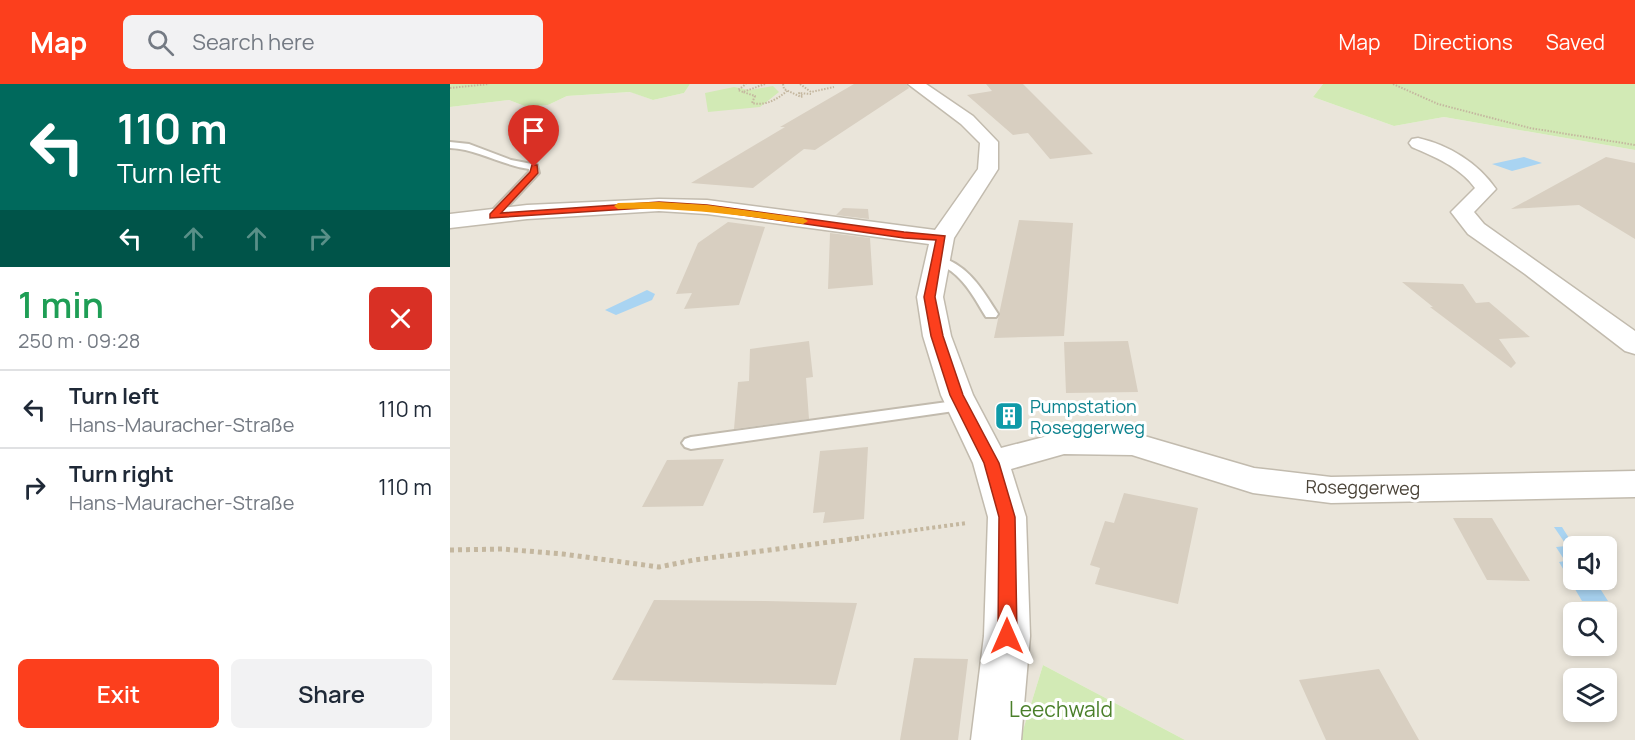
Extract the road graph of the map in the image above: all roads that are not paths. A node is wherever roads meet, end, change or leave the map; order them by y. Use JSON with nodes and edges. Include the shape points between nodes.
{"nodes":[{"id":1,"x":916,"y":84,"type":"edge"},
{"id":2,"x":1418,"y":143,"type":"dead end"},
{"id":3,"x":450,"y":145,"type":"edge"},
{"id":4,"x":493,"y":216,"type":"junction"},
{"id":5,"x":450,"y":221,"type":"edge"},
{"id":6,"x":939,"y":249,"type":"junction"},
{"id":7,"x":991,"y":314,"type":"dead end"},
{"id":8,"x":1635,"y":345,"type":"edge"},
{"id":9,"x":962,"y":405,"type":"junction"},
{"id":10,"x":691,"y":443,"type":"dead end"},
{"id":11,"x":991,"y":463,"type":"junction"},
{"id":12,"x":1635,"y":484,"type":"edge"},
{"id":13,"x":996,"y":740,"type":"edge"}],
"edges":[{"from":1,"to":6,"type":"street","via":[[967,120],[990,142],[988,169]]},
{"from":2,"to":8,"type":"street","via":[[1457,160],[1477,174],[1486,189],[1462,212],[1476,229]]},
{"from":3,"to":4,"type":"lane","via":[[466,146],[509,163],[534,167],[534,173]]},
{"from":4,"to":5,"type":"street"},
{"from":4,"to":6,"type":"street","via":[[659,205],[707,207],[904,235]]},
{"from":6,"to":7,"type":"lane","via":[[962,272]]},
{"from":6,"to":9,"type":"street","via":[[930,297],[937,336]]},
{"from":9,"to":10,"type":"lane"},
{"from":9,"to":11,"type":"street"},
{"from":11,"to":12,"type":"street","name":"Roseggerweg","via":[[1063,443],[1134,444],[1254,480],[1331,490]]},
{"from":11,"to":13,"type":"street","via":[[1007,517],[1007,636]]}]}
